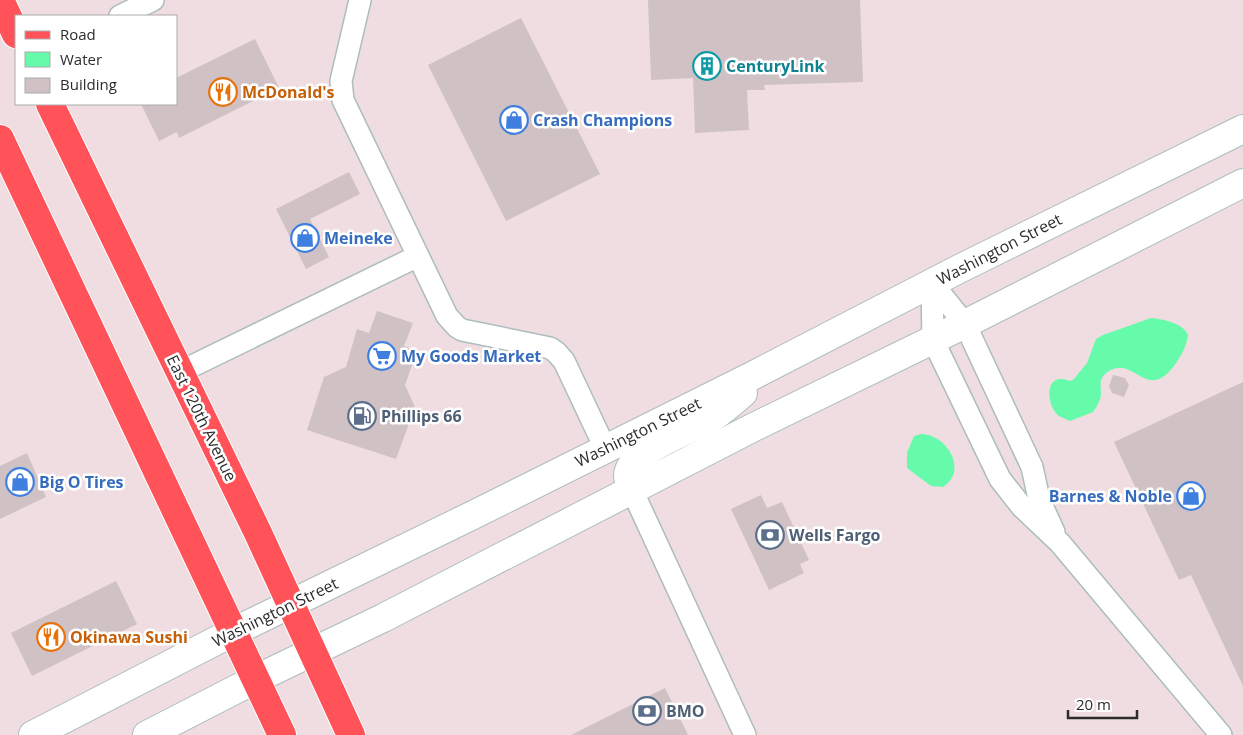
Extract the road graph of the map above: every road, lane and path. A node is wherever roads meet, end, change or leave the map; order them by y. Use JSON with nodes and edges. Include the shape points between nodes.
{"nodes":[{"id":1,"x":0,"y":0,"type":"edge"},
{"id":2,"x":153,"y":0,"type":"edge"},
{"id":3,"x":360,"y":0,"type":"edge"},
{"id":4,"x":122,"y":15,"type":"edge"},
{"id":5,"x":15,"y":32,"type":"edge"},
{"id":6,"x":50,"y":105,"type":"edge"},
{"id":7,"x":1243,"y":129,"type":"edge"},
{"id":8,"x":0,"y":139,"type":"edge"},
{"id":9,"x":1243,"y":183,"type":"edge"},
{"id":10,"x":418,"y":256,"type":"junction"},
{"id":11,"x":932,"y":282,"type":"junction"},
{"id":12,"x":965,"y":324,"type":"junction"},
{"id":13,"x":933,"y":340,"type":"junction"},
{"id":14,"x":783,"y":360,"type":"junction"},
{"id":15,"x":180,"y":372,"type":"junction"},
{"id":16,"x":605,"y":448,"type":"junction"},
{"id":17,"x":632,"y":490,"type":"junction"},
{"id":18,"x":1060,"y":543,"type":"junction"},
{"id":19,"x":292,"y":603,"type":"junction"},
{"id":20,"x":233,"y":632,"type":"junction"},
{"id":21,"x":314,"y":652,"type":"junction"},
{"id":22,"x":256,"y":679,"type":"junction"},
{"id":23,"x":33,"y":735,"type":"edge"},
{"id":24,"x":147,"y":735,"type":"edge"},
{"id":25,"x":282,"y":735,"type":"edge"},
{"id":26,"x":351,"y":735,"type":"edge"},
{"id":27,"x":745,"y":735,"type":"edge"},
{"id":28,"x":1221,"y":735,"type":"edge"}],
"edges":[{"from":1,"to":5,"type":"main road"},
{"from":2,"to":4,"type":"street"},
{"from":3,"to":10,"type":"street","via":[[346,58],[341,90],[343,100]]},
{"from":6,"to":15,"type":"main road","name":"East 120th Avenue"},
{"from":7,"to":11,"type":"main road","name":"Washington Street"},
{"from":8,"to":20,"type":"main road"},
{"from":9,"to":12,"type":"main road"},
{"from":10,"to":15,"type":"street"},
{"from":10,"to":16,"type":"street","via":[[447,316],[456,327],[550,348],[564,361]]},
{"from":11,"to":12,"type":"street"},
{"from":11,"to":13,"type":"street"},
{"from":11,"to":14,"type":"main road","name":"Washington Street"},
{"from":12,"to":13,"type":"main road"},
{"from":12,"to":18,"type":"street","via":[[1032,467],[1039,499]]},
{"from":13,"to":17,"type":"main road"},
{"from":13,"to":18,"type":"street","via":[[1000,479],[1022,507]]},
{"from":14,"to":16,"type":"main road","name":"Washington Street"},
{"from":14,"to":17,"type":"main road","via":[[717,414],[636,460],[628,474]]},
{"from":15,"to":19,"type":"main road","name":"East 120th Avenue"},
{"from":16,"to":19,"type":"main road","name":"Washington Street"},
{"from":17,"to":21,"type":"main road"},
{"from":17,"to":27,"type":"street"},
{"from":18,"to":28,"type":"street"},
{"from":19,"to":20,"type":"main road","name":"Washington Street"},
{"from":19,"to":21,"type":"main road","name":"East 120th Avenue"},
{"from":20,"to":22,"type":"main road"},
{"from":20,"to":23,"type":"main road","name":"Washington Street"},
{"from":21,"to":22,"type":"main road"},
{"from":21,"to":26,"type":"main road","name":"East 120th Avenue"},
{"from":22,"to":24,"type":"main road"},
{"from":22,"to":25,"type":"main road"}]}
